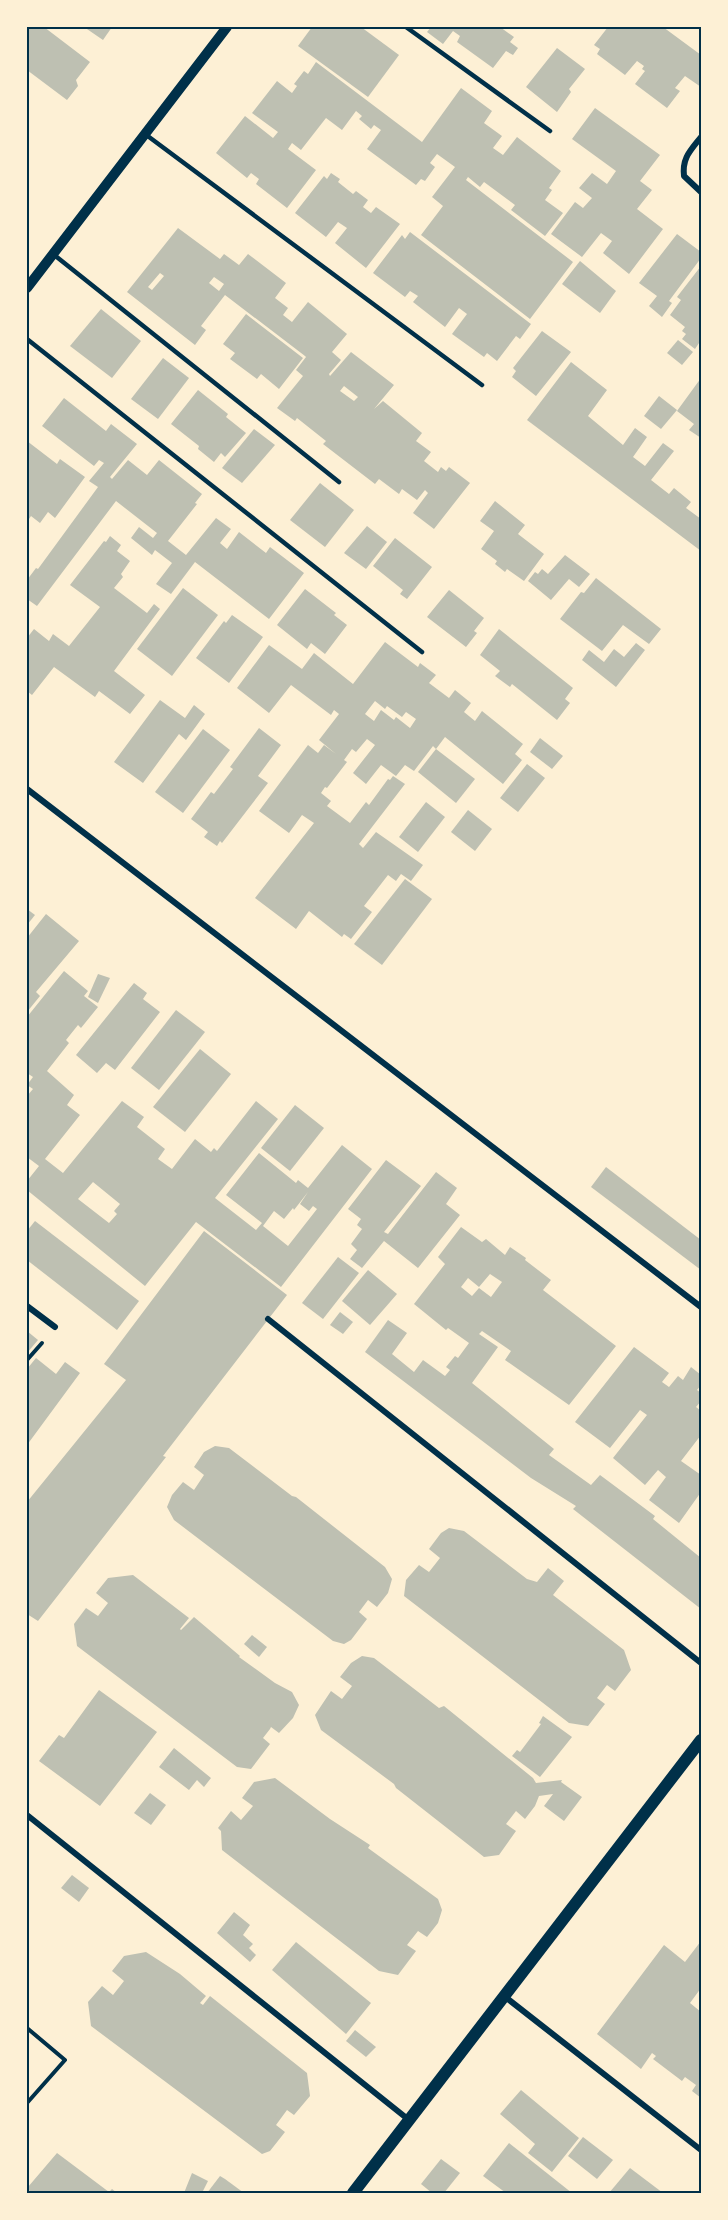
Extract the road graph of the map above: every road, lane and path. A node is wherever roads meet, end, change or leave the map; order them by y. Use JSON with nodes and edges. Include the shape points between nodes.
{"nodes":[{"id":1,"x":227,"y":27,"type":"edge"},
{"id":2,"x":406,"y":27,"type":"edge"},
{"id":3,"x":550,"y":131,"type":"dead end"},
{"id":4,"x":146,"y":134,"type":"junction"},
{"id":5,"x":701,"y":137,"type":"edge"},
{"id":6,"x":701,"y":192,"type":"edge"},
{"id":7,"x":53,"y":254,"type":"junction"},
{"id":8,"x":27,"y":288,"type":"edge"},
{"id":9,"x":27,"y":339,"type":"edge"},
{"id":10,"x":482,"y":385,"type":"dead end"},
{"id":11,"x":339,"y":482,"type":"dead end"},
{"id":12,"x":422,"y":652,"type":"dead end"},
{"id":13,"x":27,"y":789,"type":"edge"},
{"id":14,"x":27,"y":1306,"type":"edge"},
{"id":15,"x":701,"y":1307,"type":"edge"},
{"id":16,"x":268,"y":1319,"type":"dead end"},
{"id":17,"x":55,"y":1327,"type":"dead end"},
{"id":18,"x":701,"y":1663,"type":"edge"},
{"id":19,"x":701,"y":1740,"type":"edge"},
{"id":20,"x":27,"y":1815,"type":"edge"},
{"id":21,"x":504,"y":1996,"type":"junction"},
{"id":22,"x":27,"y":2028,"type":"edge"},
{"id":23,"x":27,"y":2103,"type":"edge"},
{"id":24,"x":409,"y":2120,"type":"junction"},
{"id":25,"x":701,"y":2150,"type":"edge"},
{"id":26,"x":353,"y":2193,"type":"edge"}],
"edges":[{"from":1,"to":4,"type":"street"},
{"from":2,"to":3,"type":"lane"},
{"from":4,"to":7,"type":"street"},
{"from":4,"to":10,"type":"lane"},
{"from":5,"to":6,"type":"street","via":[[683,165],[684,176]]},
{"from":7,"to":8,"type":"street"},
{"from":7,"to":11,"type":"lane"},
{"from":9,"to":12,"type":"lane"},
{"from":13,"to":15,"type":"street"},
{"from":14,"to":17,"type":"street"},
{"from":16,"to":18,"type":"street"},
{"from":19,"to":21,"type":"main road"},
{"from":20,"to":24,"type":"street"},
{"from":21,"to":24,"type":"main road"},
{"from":21,"to":25,"type":"street"},
{"from":22,"to":23,"type":"path","via":[[65,2060]]},
{"from":24,"to":26,"type":"main road"}]}
